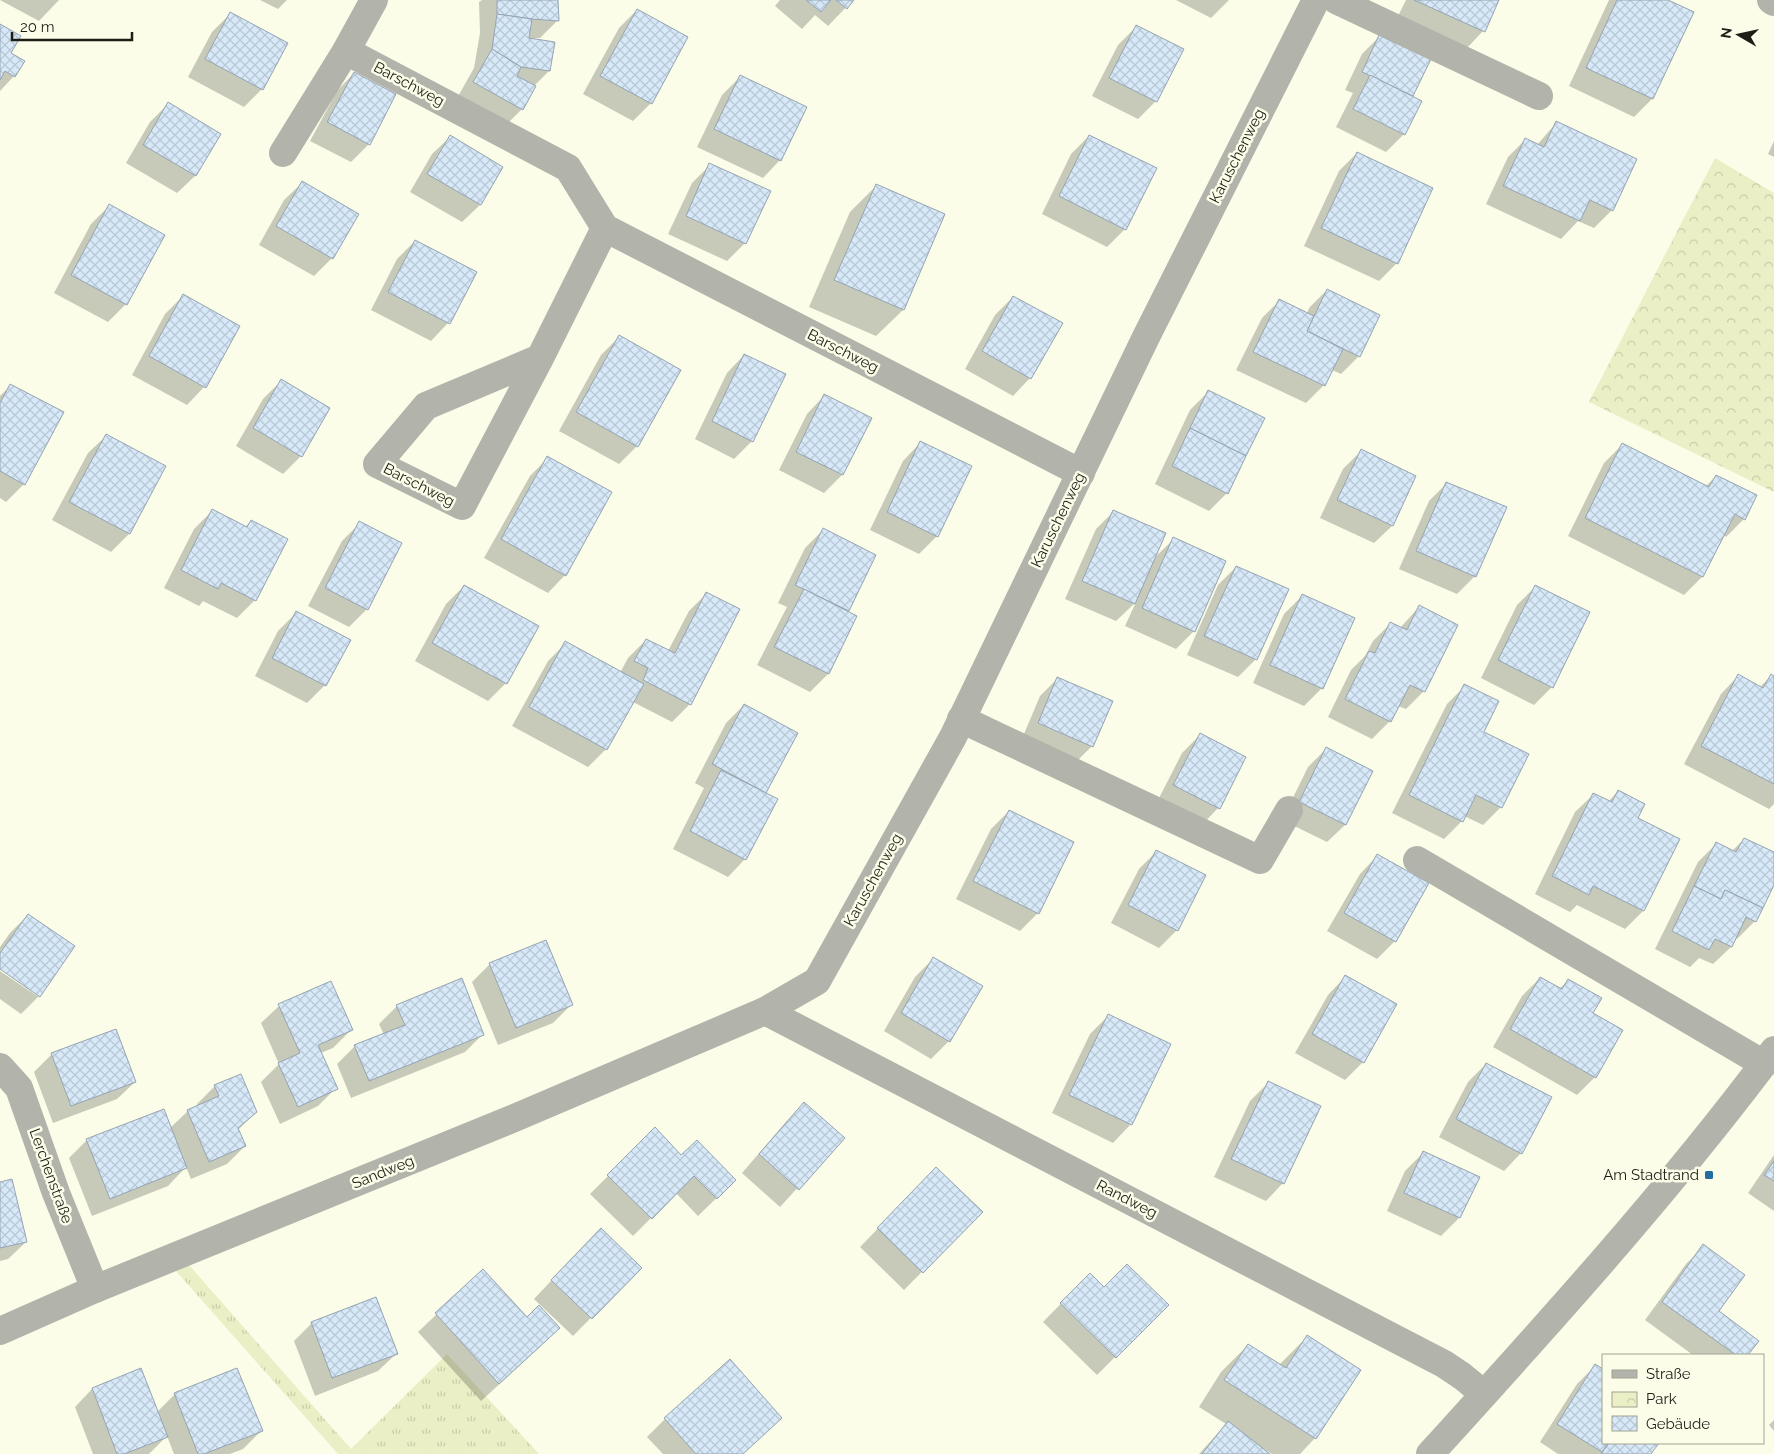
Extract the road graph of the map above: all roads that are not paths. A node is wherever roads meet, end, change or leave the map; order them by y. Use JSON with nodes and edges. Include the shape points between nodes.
{"nodes":[{"id":1,"x":374,"y":0,"type":"edge"},
{"id":2,"x":1316,"y":0,"type":"edge"},
{"id":3,"x":1336,"y":0,"type":"edge"},
{"id":4,"x":346,"y":51,"type":"junction"},
{"id":5,"x":1538,"y":96,"type":"dead end"},
{"id":6,"x":282,"y":153,"type":"dead end"},
{"id":7,"x":605,"y":228,"type":"junction"},
{"id":8,"x":540,"y":358,"type":"junction"},
{"id":9,"x":1081,"y":473,"type":"junction"},
{"id":10,"x":961,"y":719,"type":"junction"},
{"id":11,"x":1289,"y":810,"type":"dead end"},
{"id":12,"x":1417,"y":860,"type":"dead end"},
{"id":13,"x":765,"y":1011,"type":"junction"},
{"id":14,"x":1769,"y":1057,"type":"edge"},
{"id":15,"x":0,"y":1067,"type":"edge"},
{"id":16,"x":95,"y":1289,"type":"junction"},
{"id":17,"x":0,"y":1331,"type":"edge"},
{"id":18,"x":1484,"y":1394,"type":"junction"},
{"id":19,"x":1430,"y":1454,"type":"edge"}],
"edges":[{"from":1,"to":4,"type":"street"},
{"from":2,"to":9,"type":"street","name":"Karuschenweg"},
{"from":3,"to":5,"type":"street"},
{"from":4,"to":6,"type":"street"},
{"from":4,"to":7,"type":"street","name":"Barschweg","via":[[568,168]]},
{"from":7,"to":8,"type":"street","name":"Barschweg"},
{"from":7,"to":9,"type":"street","name":"Barschweg"},
{"from":8,"to":8,"type":"street","name":"Barschweg","via":[[426,406],[377,464],[462,506]]},
{"from":9,"to":10,"type":"street","name":"Karuschenweg"},
{"from":10,"to":11,"type":"street","via":[[1260,860]]},
{"from":10,"to":13,"type":"street","name":"Karuschenweg","via":[[816,981]]},
{"from":12,"to":14,"type":"street"},
{"from":13,"to":16,"type":"street","name":"Sandweg","via":[[512,1120]]},
{"from":13,"to":18,"type":"street","name":"Randweg","via":[[1444,1364]]},
{"from":14,"to":18,"type":"street","via":[[1665,1190]]},
{"from":15,"to":16,"type":"street","name":"Lerchenstraße","via":[[19,1088],[56,1193]]},
{"from":16,"to":17,"type":"street","name":"Sandweg"},
{"from":18,"to":19,"type":"street"}]}
